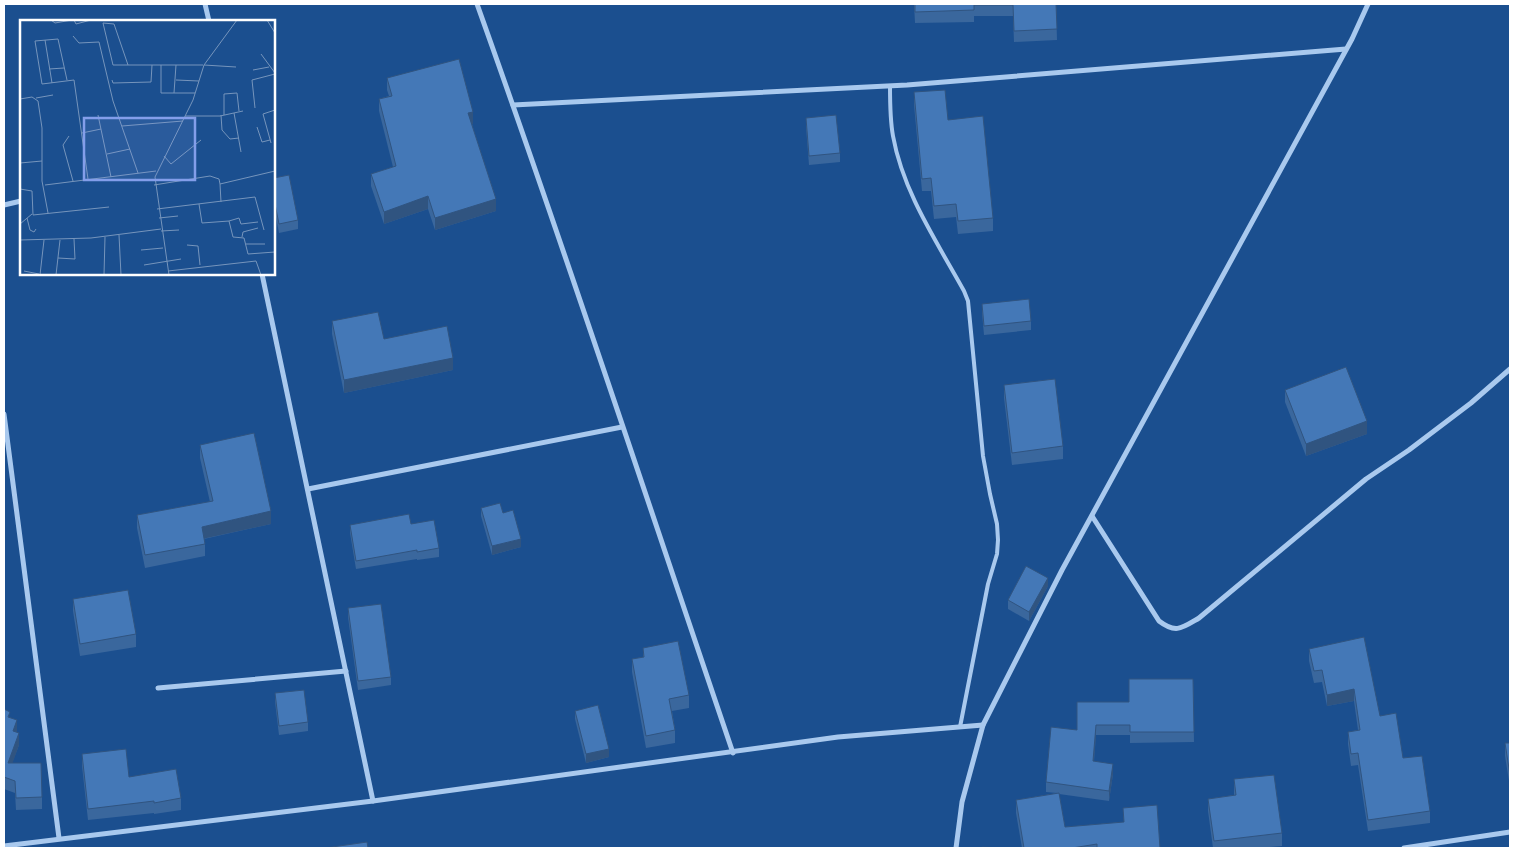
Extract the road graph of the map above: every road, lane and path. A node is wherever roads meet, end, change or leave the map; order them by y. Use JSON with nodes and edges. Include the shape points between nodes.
{"nodes":[{"id":1,"x":206,"y":4,"type":"edge"},
{"id":2,"x":477,"y":4,"type":"edge"},
{"id":3,"x":1368,"y":4,"type":"edge"},
{"id":4,"x":209,"y":20,"type":"edge"},
{"id":5,"x":1346,"y":50,"type":"junction"},
{"id":6,"x":890,"y":86,"type":"junction"},
{"id":7,"x":513,"y":105,"type":"junction"},
{"id":8,"x":20,"y":200,"type":"edge"},
{"id":9,"x":4,"y":205,"type":"edge"},
{"id":10,"x":262,"y":275,"type":"edge"},
{"id":11,"x":1510,"y":369,"type":"edge"},
{"id":12,"x":4,"y":414,"type":"edge"},
{"id":13,"x":622,"y":427,"type":"junction"},
{"id":14,"x":308,"y":489,"type":"junction"},
{"id":15,"x":1092,"y":516,"type":"junction"},
{"id":16,"x":346,"y":671,"type":"junction"},
{"id":17,"x":158,"y":688,"type":"dead end"},
{"id":18,"x":983,"y":725,"type":"junction"},
{"id":19,"x":960,"y":727,"type":"junction"},
{"id":20,"x":733,"y":753,"type":"junction"},
{"id":21,"x":373,"y":801,"type":"junction"},
{"id":22,"x":1510,"y":832,"type":"edge"},
{"id":23,"x":59,"y":838,"type":"junction"},
{"id":24,"x":4,"y":846,"type":"edge"},
{"id":25,"x":956,"y":848,"type":"edge"},
{"id":26,"x":1404,"y":848,"type":"edge"}],
"edges":[{"from":1,"to":4,"type":"street"},
{"from":2,"to":7,"type":"street"},
{"from":3,"to":5,"type":"street"},
{"from":5,"to":6,"type":"street"},
{"from":5,"to":15,"type":"street"},
{"from":6,"to":7,"type":"street"},
{"from":6,"to":19,"type":"lane","via":[[893,137],[906,179],[968,302],[983,456],[997,524],[996,554]]},
{"from":7,"to":13,"type":"street"},
{"from":8,"to":9,"type":"street"},
{"from":10,"to":14,"type":"street"},
{"from":11,"to":15,"type":"street","via":[[1471,403],[1366,479],[1186,626],[1168,628],[1159,621]]},
{"from":12,"to":23,"type":"street"},
{"from":13,"to":14,"type":"street"},
{"from":13,"to":20,"type":"street"},
{"from":14,"to":16,"type":"street"},
{"from":15,"to":18,"type":"street"},
{"from":16,"to":17,"type":"street"},
{"from":16,"to":21,"type":"street"},
{"from":18,"to":19,"type":"street"},
{"from":18,"to":25,"type":"street","via":[[962,802]]},
{"from":19,"to":20,"type":"street","via":[[838,737]]},
{"from":20,"to":21,"type":"street"},
{"from":21,"to":23,"type":"street"},
{"from":22,"to":26,"type":"street"},
{"from":23,"to":24,"type":"street"}]}
